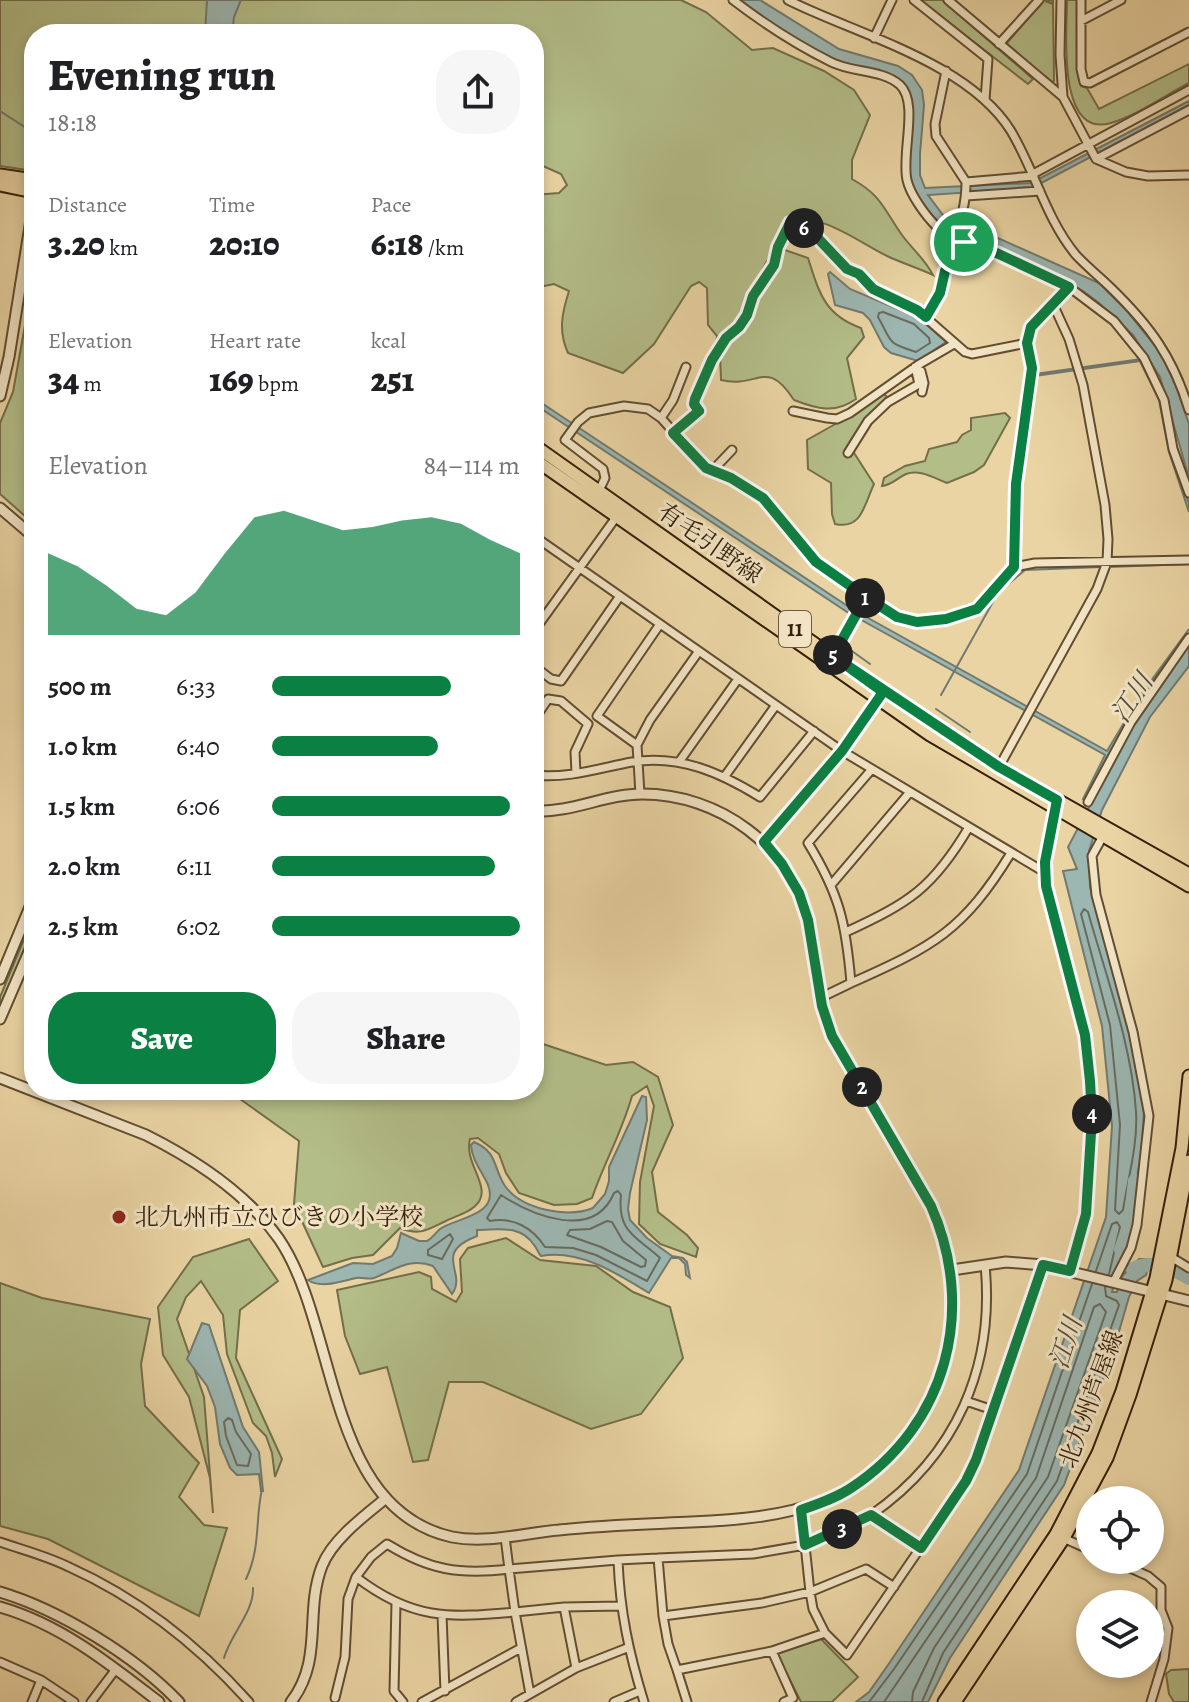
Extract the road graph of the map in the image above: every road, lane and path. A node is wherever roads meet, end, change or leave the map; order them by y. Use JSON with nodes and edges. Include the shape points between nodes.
{"nodes":[{"id":1,"x":733,"y":0,"type":"edge"},
{"id":2,"x":788,"y":0,"type":"edge"},
{"id":3,"x":892,"y":0,"type":"edge"},
{"id":4,"x":914,"y":0,"type":"edge"},
{"id":5,"x":948,"y":0,"type":"edge"},
{"id":6,"x":1039,"y":0,"type":"edge"},
{"id":7,"x":1061,"y":0,"type":"edge"},
{"id":8,"x":1081,"y":0,"type":"edge"},
{"id":9,"x":1121,"y":0,"type":"edge"},
{"id":10,"x":959,"y":4,"type":"edge"},
{"id":11,"x":1081,"y":21,"type":"junction"},
{"id":12,"x":1189,"y":32,"type":"edge"},
{"id":13,"x":874,"y":38,"type":"junction"},
{"id":14,"x":999,"y":44,"type":"junction"},
{"id":15,"x":946,"y":71,"type":"junction"},
{"id":16,"x":1189,"y":90,"type":"edge"},
{"id":17,"x":1063,"y":97,"type":"junction"},
{"id":18,"x":985,"y":100,"type":"junction"},
{"id":19,"x":1189,"y":110,"type":"edge"},
{"id":20,"x":1089,"y":143,"type":"junction"},
{"id":21,"x":1096,"y":159,"type":"junction"},
{"id":22,"x":0,"y":175,"type":"edge"},
{"id":23,"x":1189,"y":175,"type":"edge"},
{"id":24,"x":1034,"y":176,"type":"junction"},
{"id":25,"x":24,"y":179,"type":"edge"},
{"id":26,"x":966,"y":182,"type":"junction"},
{"id":27,"x":0,"y":185,"type":"edge"},
{"id":28,"x":1040,"y":189,"type":"junction"},
{"id":29,"x":24,"y":190,"type":"edge"},
{"id":30,"x":966,"y":196,"type":"junction"},
{"id":31,"x":952,"y":237,"type":"junction"},
{"id":32,"x":964,"y":242,"type":"junction"},
{"id":33,"x":24,"y":260,"type":"edge"},
{"id":34,"x":20,"y":284,"type":"junction"},
{"id":35,"x":24,"y":285,"type":"edge"},
{"id":36,"x":1069,"y":287,"type":"junction"},
{"id":37,"x":1053,"y":304,"type":"junction"},
{"id":38,"x":926,"y":317,"type":"junction"},
{"id":39,"x":1027,"y":343,"type":"junction"},
{"id":40,"x":954,"y":344,"type":"junction"},
{"id":41,"x":917,"y":366,"type":"junction"},
{"id":42,"x":686,"y":367,"type":"dead end"},
{"id":43,"x":3,"y":370,"type":"edge"},
{"id":44,"x":1180,"y":383,"type":"junction"},
{"id":45,"x":1189,"y":385,"type":"edge"},
{"id":46,"x":922,"y":392,"type":"dead end"},
{"id":47,"x":0,"y":396,"type":"edge"},
{"id":48,"x":1189,"y":410,"type":"edge"},
{"id":49,"x":793,"y":411,"type":"dead end"},
{"id":50,"x":661,"y":418,"type":"junction"},
{"id":51,"x":673,"y":433,"type":"junction"},
{"id":52,"x":732,"y":450,"type":"dead end"},
{"id":53,"x":544,"y":453,"type":"edge"},
{"id":54,"x":848,"y":453,"type":"dead end"},
{"id":55,"x":544,"y":465,"type":"edge"},
{"id":56,"x":712,"y":471,"type":"junction"},
{"id":57,"x":1189,"y":493,"type":"edge"},
{"id":58,"x":596,"y":496,"type":"junction"},
{"id":59,"x":0,"y":508,"type":"edge"},
{"id":60,"x":617,"y":516,"type":"junction"},
{"id":61,"x":24,"y":528,"type":"edge"},
{"id":62,"x":544,"y":543,"type":"edge"},
{"id":63,"x":1189,"y":560,"type":"edge"},
{"id":64,"x":1107,"y":562,"type":"junction"},
{"id":65,"x":1014,"y":567,"type":"junction"},
{"id":66,"x":579,"y":568,"type":"junction"},
{"id":67,"x":620,"y":596,"type":"junction"},
{"id":68,"x":866,"y":597,"type":"junction"},
{"id":69,"x":544,"y":617,"type":"edge"},
{"id":70,"x":660,"y":624,"type":"junction"},
{"id":71,"x":1189,"y":638,"type":"edge"},
{"id":72,"x":699,"y":651,"type":"junction"},
{"id":73,"x":833,"y":656,"type":"junction"},
{"id":74,"x":544,"y":674,"type":"edge"},
{"id":75,"x":738,"y":679,"type":"junction"},
{"id":76,"x":880,"y":696,"type":"junction"},
{"id":77,"x":544,"y":705,"type":"edge"},
{"id":78,"x":776,"y":705,"type":"junction"},
{"id":79,"x":814,"y":731,"type":"junction"},
{"id":80,"x":637,"y":745,"type":"junction"},
{"id":81,"x":842,"y":751,"type":"junction"},
{"id":82,"x":637,"y":761,"type":"junction"},
{"id":83,"x":679,"y":762,"type":"junction"},
{"id":84,"x":999,"y":767,"type":"junction"},
{"id":85,"x":872,"y":769,"type":"junction"},
{"id":86,"x":576,"y":773,"type":"junction"},
{"id":87,"x":544,"y":775,"type":"edge"},
{"id":88,"x":725,"y":776,"type":"junction"},
{"id":89,"x":910,"y":792,"type":"junction"},
{"id":90,"x":640,"y":794,"type":"junction"},
{"id":91,"x":1088,"y":802,"type":"dead end"},
{"id":92,"x":1058,"y":806,"type":"junction"},
{"id":93,"x":544,"y":811,"type":"edge"},
{"id":94,"x":969,"y":827,"type":"junction"},
{"id":95,"x":1099,"y":831,"type":"junction"},
{"id":96,"x":764,"y":842,"type":"junction"},
{"id":97,"x":1011,"y":853,"type":"junction"},
{"id":98,"x":1046,"y":873,"type":"junction"},
{"id":99,"x":1189,"y":874,"type":"edge"},
{"id":100,"x":831,"y":885,"type":"junction"},
{"id":101,"x":1189,"y":886,"type":"edge"},
{"id":102,"x":24,"y":921,"type":"edge"},
{"id":103,"x":846,"y":932,"type":"junction"},
{"id":104,"x":24,"y":963,"type":"edge"},
{"id":105,"x":0,"y":979,"type":"edge"},
{"id":106,"x":851,"y":983,"type":"junction"},
{"id":107,"x":820,"y":998,"type":"junction"},
{"id":108,"x":0,"y":1019,"type":"edge"},
{"id":109,"x":1189,"y":1076,"type":"edge"},
{"id":110,"x":0,"y":1078,"type":"edge"},
{"id":111,"x":24,"y":1088,"type":"edge"},
{"id":112,"x":54,"y":1100,"type":"edge"},
{"id":113,"x":1189,"y":1161,"type":"edge"},
{"id":114,"x":1167,"y":1253,"type":"junction"},
{"id":115,"x":985,"y":1265,"type":"junction"},
{"id":116,"x":1043,"y":1265,"type":"junction"},
{"id":117,"x":1189,"y":1268,"type":"edge"},
{"id":118,"x":952,"y":1270,"type":"junction"},
{"id":119,"x":1073,"y":1271,"type":"junction"},
{"id":120,"x":1115,"y":1281,"type":"junction"},
{"id":121,"x":1152,"y":1291,"type":"junction"},
{"id":122,"x":1189,"y":1301,"type":"edge"},
{"id":123,"x":966,"y":1401,"type":"junction"},
{"id":124,"x":993,"y":1410,"type":"junction"},
{"id":125,"x":385,"y":1499,"type":"junction"},
{"id":126,"x":801,"y":1510,"type":"junction"},
{"id":127,"x":871,"y":1515,"type":"junction"},
{"id":128,"x":1060,"y":1536,"type":"junction"},
{"id":129,"x":505,"y":1537,"type":"junction"},
{"id":130,"x":0,"y":1542,"type":"edge"},
{"id":131,"x":1076,"y":1543,"type":"edge"},
{"id":132,"x":805,"y":1545,"type":"junction"},
{"id":133,"x":921,"y":1548,"type":"junction"},
{"id":134,"x":658,"y":1558,"type":"junction"},
{"id":135,"x":618,"y":1560,"type":"junction"},
{"id":136,"x":509,"y":1569,"type":"junction"},
{"id":137,"x":1144,"y":1574,"type":"edge"},
{"id":138,"x":356,"y":1577,"type":"junction"},
{"id":139,"x":894,"y":1587,"type":"junction"},
{"id":140,"x":0,"y":1592,"type":"edge"},
{"id":141,"x":810,"y":1592,"type":"junction"},
{"id":142,"x":396,"y":1603,"type":"junction"},
{"id":143,"x":620,"y":1606,"type":"junction"},
{"id":144,"x":564,"y":1607,"type":"junction"},
{"id":145,"x":1,"y":1611,"type":"edge"},
{"id":146,"x":515,"y":1612,"type":"junction"},
{"id":147,"x":442,"y":1615,"type":"junction"},
{"id":148,"x":663,"y":1616,"type":"junction"},
{"id":149,"x":825,"y":1633,"type":"junction"},
{"id":150,"x":521,"y":1648,"type":"junction"},
{"id":151,"x":627,"y":1648,"type":"junction"},
{"id":152,"x":772,"y":1651,"type":"junction"},
{"id":153,"x":0,"y":1662,"type":"edge"},
{"id":154,"x":576,"y":1668,"type":"junction"},
{"id":155,"x":116,"y":1669,"type":"junction"},
{"id":156,"x":677,"y":1670,"type":"junction"},
{"id":157,"x":41,"y":1680,"type":"junction"},
{"id":158,"x":445,"y":1691,"type":"junction"},
{"id":159,"x":640,"y":1691,"type":"junction"},
{"id":160,"x":530,"y":1694,"type":"junction"},
{"id":161,"x":336,"y":1701,"type":"edge"},
{"id":162,"x":32,"y":1702,"type":"edge"},
{"id":163,"x":74,"y":1702,"type":"edge"},
{"id":164,"x":91,"y":1702,"type":"edge"},
{"id":165,"x":159,"y":1702,"type":"edge"},
{"id":166,"x":179,"y":1702,"type":"edge"},
{"id":167,"x":249,"y":1702,"type":"edge"},
{"id":168,"x":291,"y":1702,"type":"edge"},
{"id":169,"x":403,"y":1702,"type":"edge"},
{"id":170,"x":422,"y":1702,"type":"edge"},
{"id":171,"x":516,"y":1702,"type":"edge"},
{"id":172,"x":614,"y":1702,"type":"edge"},
{"id":173,"x":644,"y":1702,"type":"edge"},
{"id":174,"x":687,"y":1702,"type":"edge"},
{"id":175,"x":784,"y":1702,"type":"edge"},
{"id":176,"x":944,"y":1702,"type":"edge"},
{"id":177,"x":955,"y":1702,"type":"edge"},
{"id":178,"x":1151,"y":1702,"type":"edge"}],
"edges":[{"from":1,"to":31,"type":"street","via":[[831,62],[891,79],[901,87],[910,104],[905,153],[909,188],[936,226]]},
{"from":2,"to":13,"type":"street"},
{"from":3,"to":13,"type":"street"},
{"from":4,"to":18,"type":"street","via":[[988,59]]},
{"from":5,"to":10,"type":"street"},
{"from":6,"to":14,"type":"street"},
{"from":7,"to":17,"type":"street"},
{"from":8,"to":11,"type":"street"},
{"from":9,"to":11,"type":"street"},
{"from":10,"to":14,"type":"street"},
{"from":11,"to":12,"type":"street","via":[[1081,69],[1084,82],[1090,83]]},
{"from":13,"to":15,"type":"street"},
{"from":14,"to":17,"type":"street"},
{"from":15,"to":18,"type":"street"},
{"from":15,"to":26,"type":"street","via":[[936,136]]},
{"from":16,"to":20,"type":"street"},
{"from":17,"to":20,"type":"street"},
{"from":18,"to":24,"type":"street","via":[[1010,130]]},
{"from":19,"to":21,"type":"street"},
{"from":20,"to":21,"type":"street"},
{"from":20,"to":24,"type":"street"},
{"from":21,"to":23,"type":"street","via":[[1148,176]]},
{"from":22,"to":25,"type":"main road"},
{"from":24,"to":26,"type":"street"},
{"from":24,"to":28,"type":"street"},
{"from":26,"to":30,"type":"street"},
{"from":27,"to":29,"type":"main road"},
{"from":28,"to":30,"type":"street"},
{"from":28,"to":44,"type":"street","via":[[1057,229],[1144,321]]},
{"from":30,"to":31,"type":"street"},
{"from":31,"to":32,"type":"street"},
{"from":32,"to":36,"type":"street"},
{"from":32,"to":38,"type":"street"},
{"from":33,"to":34,"type":"street"},
{"from":34,"to":35,"type":"street"},
{"from":34,"to":43,"type":"street"},
{"from":36,"to":37,"type":"street"},
{"from":36,"to":57,"type":"street","via":[[1114,321],[1144,358],[1164,400],[1173,449]]},
{"from":37,"to":39,"type":"street","via":[[1031,327]]},
{"from":37,"to":64,"type":"street","via":[[1083,385],[1105,505]]},
{"from":38,"to":40,"type":"street"},
{"from":38,"to":51,"type":"street","via":[[873,289],[811,231],[790,223],[747,315],[712,360],[695,399],[699,411]]},
{"from":39,"to":40,"type":"street","via":[[972,354]]},
{"from":39,"to":65,"type":"street","via":[[1032,368],[1016,484]]},
{"from":40,"to":41,"type":"street"},
{"from":41,"to":46,"type":"street"},
{"from":41,"to":49,"type":"street","via":[[837,419]]},
{"from":41,"to":54,"type":"street","via":[[919,384],[868,421]]},
{"from":42,"to":50,"type":"street"},
{"from":43,"to":47,"type":"street"},
{"from":44,"to":45,"type":"street"},
{"from":44,"to":48,"type":"street"},
{"from":50,"to":51,"type":"street"},
{"from":50,"to":58,"type":"street","via":[[648,409],[624,406],[589,413],[578,422],[565,440],[603,469],[605,478]]},
{"from":51,"to":56,"type":"street"},
{"from":52,"to":56,"type":"street"},
{"from":53,"to":58,"type":"main road","name":"有毛引野線","number":"11"},
{"from":55,"to":58,"type":"main road","name":"有毛引野線","number":"11"},
{"from":56,"to":68,"type":"street","via":[[763,498],[816,562]]},
{"from":58,"to":60,"type":"main road","name":"有毛引野線","number":"11"},
{"from":58,"to":73,"type":"main road","name":"有毛引野線","number":"11"},
{"from":59,"to":61,"type":"street"},
{"from":60,"to":66,"type":"street"},
{"from":60,"to":76,"type":"main road","name":"有毛引野線","number":"11"},
{"from":62,"to":66,"type":"street"},
{"from":63,"to":64,"type":"street"},
{"from":64,"to":65,"type":"street"},
{"from":64,"to":84,"type":"street"},
{"from":65,"to":68,"type":"street","via":[[977,609],[946,619],[917,622],[897,617]]},
{"from":66,"to":67,"type":"street"},
{"from":66,"to":69,"type":"street"},
{"from":67,"to":70,"type":"street"},
{"from":67,"to":74,"type":"street","via":[[561,681]]},
{"from":68,"to":73,"type":"street"},
{"from":70,"to":72,"type":"street"},
{"from":70,"to":80,"type":"street","via":[[597,716]]},
{"from":71,"to":91,"type":"street","via":[[1131,722]]},
{"from":72,"to":75,"type":"street"},
{"from":72,"to":80,"type":"street"},
{"from":73,"to":76,"type":"main road","name":"有毛引野線","number":"11"},
{"from":75,"to":78,"type":"street"},
{"from":75,"to":83,"type":"street"},
{"from":76,"to":81,"type":"street"},
{"from":76,"to":84,"type":"main road","name":"有毛引野線","number":"11"},
{"from":76,"to":92,"type":"main road","name":"有毛引野線","number":"11","via":[[930,735]]},
{"from":77,"to":86,"type":"street","via":[[548,699],[561,701],[588,724],[575,752]]},
{"from":78,"to":79,"type":"street"},
{"from":78,"to":88,"type":"street"},
{"from":79,"to":81,"type":"street"},
{"from":79,"to":88,"type":"street","via":[[760,797]]},
{"from":80,"to":82,"type":"street"},
{"from":81,"to":85,"type":"street"},
{"from":81,"to":96,"type":"street"},
{"from":82,"to":83,"type":"street"},
{"from":82,"to":86,"type":"street"},
{"from":82,"to":90,"type":"street"},
{"from":83,"to":88,"type":"street"},
{"from":84,"to":92,"type":"main road","name":"有毛引野線","number":"11"},
{"from":85,"to":89,"type":"street"},
{"from":85,"to":100,"type":"street","via":[[808,843]]},
{"from":86,"to":87,"type":"street"},
{"from":89,"to":94,"type":"street"},
{"from":89,"to":100,"type":"street"},
{"from":90,"to":93,"type":"street"},
{"from":90,"to":96,"type":"street","via":[[694,800],[722,812]]},
{"from":92,"to":95,"type":"main road","name":"有毛引野線","number":"11"},
{"from":92,"to":98,"type":"street"},
{"from":94,"to":97,"type":"street"},
{"from":94,"to":103,"type":"street","via":[[927,887]]},
{"from":95,"to":99,"type":"main road","name":"有毛引野線","number":"11"},
{"from":95,"to":101,"type":"main road","name":"有毛引野線","number":"11"},
{"from":95,"to":120,"type":"street","via":[[1092,856],[1096,895],[1133,1032],[1149,1116],[1137,1225]]},
{"from":96,"to":107,"type":"street","via":[[799,893]]},
{"from":97,"to":98,"type":"street"},
{"from":97,"to":106,"type":"street","via":[[979,902],[952,930],[918,953]]},
{"from":98,"to":119,"type":"street","via":[[1085,1035],[1090,1081],[1086,1214]]},
{"from":100,"to":103,"type":"street"},
{"from":102,"to":105,"type":"street"},
{"from":103,"to":106,"type":"street"},
{"from":104,"to":108,"type":"street"},
{"from":106,"to":107,"type":"street"},
{"from":107,"to":118,"type":"street","via":[[832,1036],[931,1206]]},
{"from":109,"to":114,"type":"main road","name":"北九州芦屋線"},
{"from":110,"to":111,"type":"street"},
{"from":112,"to":125,"type":"street","via":[[168,1146],[259,1215],[281,1243],[304,1292],[357,1451]]},
{"from":113,"to":114,"type":"main road","name":"北九州芦屋線"},
{"from":114,"to":117,"type":"street"},
{"from":114,"to":121,"type":"main road","name":"北九州芦屋線"},
{"from":115,"to":116,"type":"street"},
{"from":115,"to":118,"type":"street"},
{"from":115,"to":123,"type":"street","via":[[986,1330]]},
{"from":116,"to":119,"type":"street"},
{"from":116,"to":124,"type":"street"},
{"from":118,"to":126,"type":"street","via":[[946,1358],[923,1415],[875,1470],[849,1489]]},
{"from":119,"to":120,"type":"street"},
{"from":120,"to":121,"type":"street"},
{"from":121,"to":122,"type":"street"},
{"from":121,"to":128,"type":"main road","name":"北九州芦屋線","via":[[1130,1395],[1107,1458]]},
{"from":123,"to":124,"type":"street"},
{"from":123,"to":127,"type":"street","via":[[926,1467]]},
{"from":124,"to":133,"type":"street","via":[[966,1481]]},
{"from":125,"to":129,"type":"street","via":[[434,1532],[456,1538]]},
{"from":125,"to":168,"type":"street","via":[[350,1528],[323,1564],[313,1606],[313,1655]]},
{"from":126,"to":129,"type":"street","via":[[742,1520],[560,1529]]},
{"from":126,"to":132,"type":"street"},
{"from":127,"to":132,"type":"street"},
{"from":127,"to":133,"type":"street"},
{"from":128,"to":131,"type":"street"},
{"from":128,"to":176,"type":"main road","name":"北九州芦屋線"},
{"from":128,"to":177,"type":"main road","name":"北九州芦屋線"},
{"from":129,"to":136,"type":"street"},
{"from":130,"to":167,"type":"street","via":[[68,1566],[123,1595],[168,1625]]},
{"from":132,"to":134,"type":"street","via":[[753,1554]]},
{"from":132,"to":141,"type":"street"},
{"from":133,"to":139,"type":"street"},
{"from":134,"to":135,"type":"street"},
{"from":134,"to":148,"type":"street"},
{"from":135,"to":136,"type":"street"},
{"from":135,"to":143,"type":"street"},
{"from":136,"to":138,"type":"street","via":[[446,1570],[387,1544]]},
{"from":136,"to":146,"type":"street"},
{"from":137,"to":178,"type":"street","via":[[1161,1587],[1168,1628]]},
{"from":138,"to":142,"type":"street"},
{"from":138,"to":161,"type":"street","via":[[348,1599]]},
{"from":139,"to":141,"type":"street","via":[[866,1569]]},
{"from":139,"to":149,"type":"street","via":[[847,1655]]},
{"from":140,"to":166,"type":"street","via":[[102,1640]]},
{"from":141,"to":148,"type":"street"},
{"from":141,"to":149,"type":"street"},
{"from":142,"to":147,"type":"street"},
{"from":142,"to":169,"type":"street","via":[[394,1691]]},
{"from":143,"to":144,"type":"street"},
{"from":143,"to":151,"type":"street"},
{"from":144,"to":146,"type":"street"},
{"from":144,"to":154,"type":"street"},
{"from":145,"to":155,"type":"street","via":[[18,1612]]},
{"from":146,"to":147,"type":"street"},
{"from":146,"to":150,"type":"street"},
{"from":147,"to":158,"type":"street"},
{"from":148,"to":156,"type":"street"},
{"from":149,"to":152,"type":"street"},
{"from":150,"to":158,"type":"street"},
{"from":150,"to":160,"type":"street"},
{"from":151,"to":154,"type":"street"},
{"from":151,"to":159,"type":"street"},
{"from":152,"to":156,"type":"street"},
{"from":152,"to":175,"type":"street","via":[[793,1698]]},
{"from":153,"to":157,"type":"street"},
{"from":154,"to":160,"type":"street"},
{"from":155,"to":164,"type":"street"},
{"from":155,"to":165,"type":"street"},
{"from":156,"to":174,"type":"street"},
{"from":157,"to":162,"type":"street"},
{"from":157,"to":163,"type":"street"},
{"from":158,"to":170,"type":"street"},
{"from":159,"to":172,"type":"street"},
{"from":159,"to":173,"type":"street"},
{"from":160,"to":171,"type":"street"}]}
